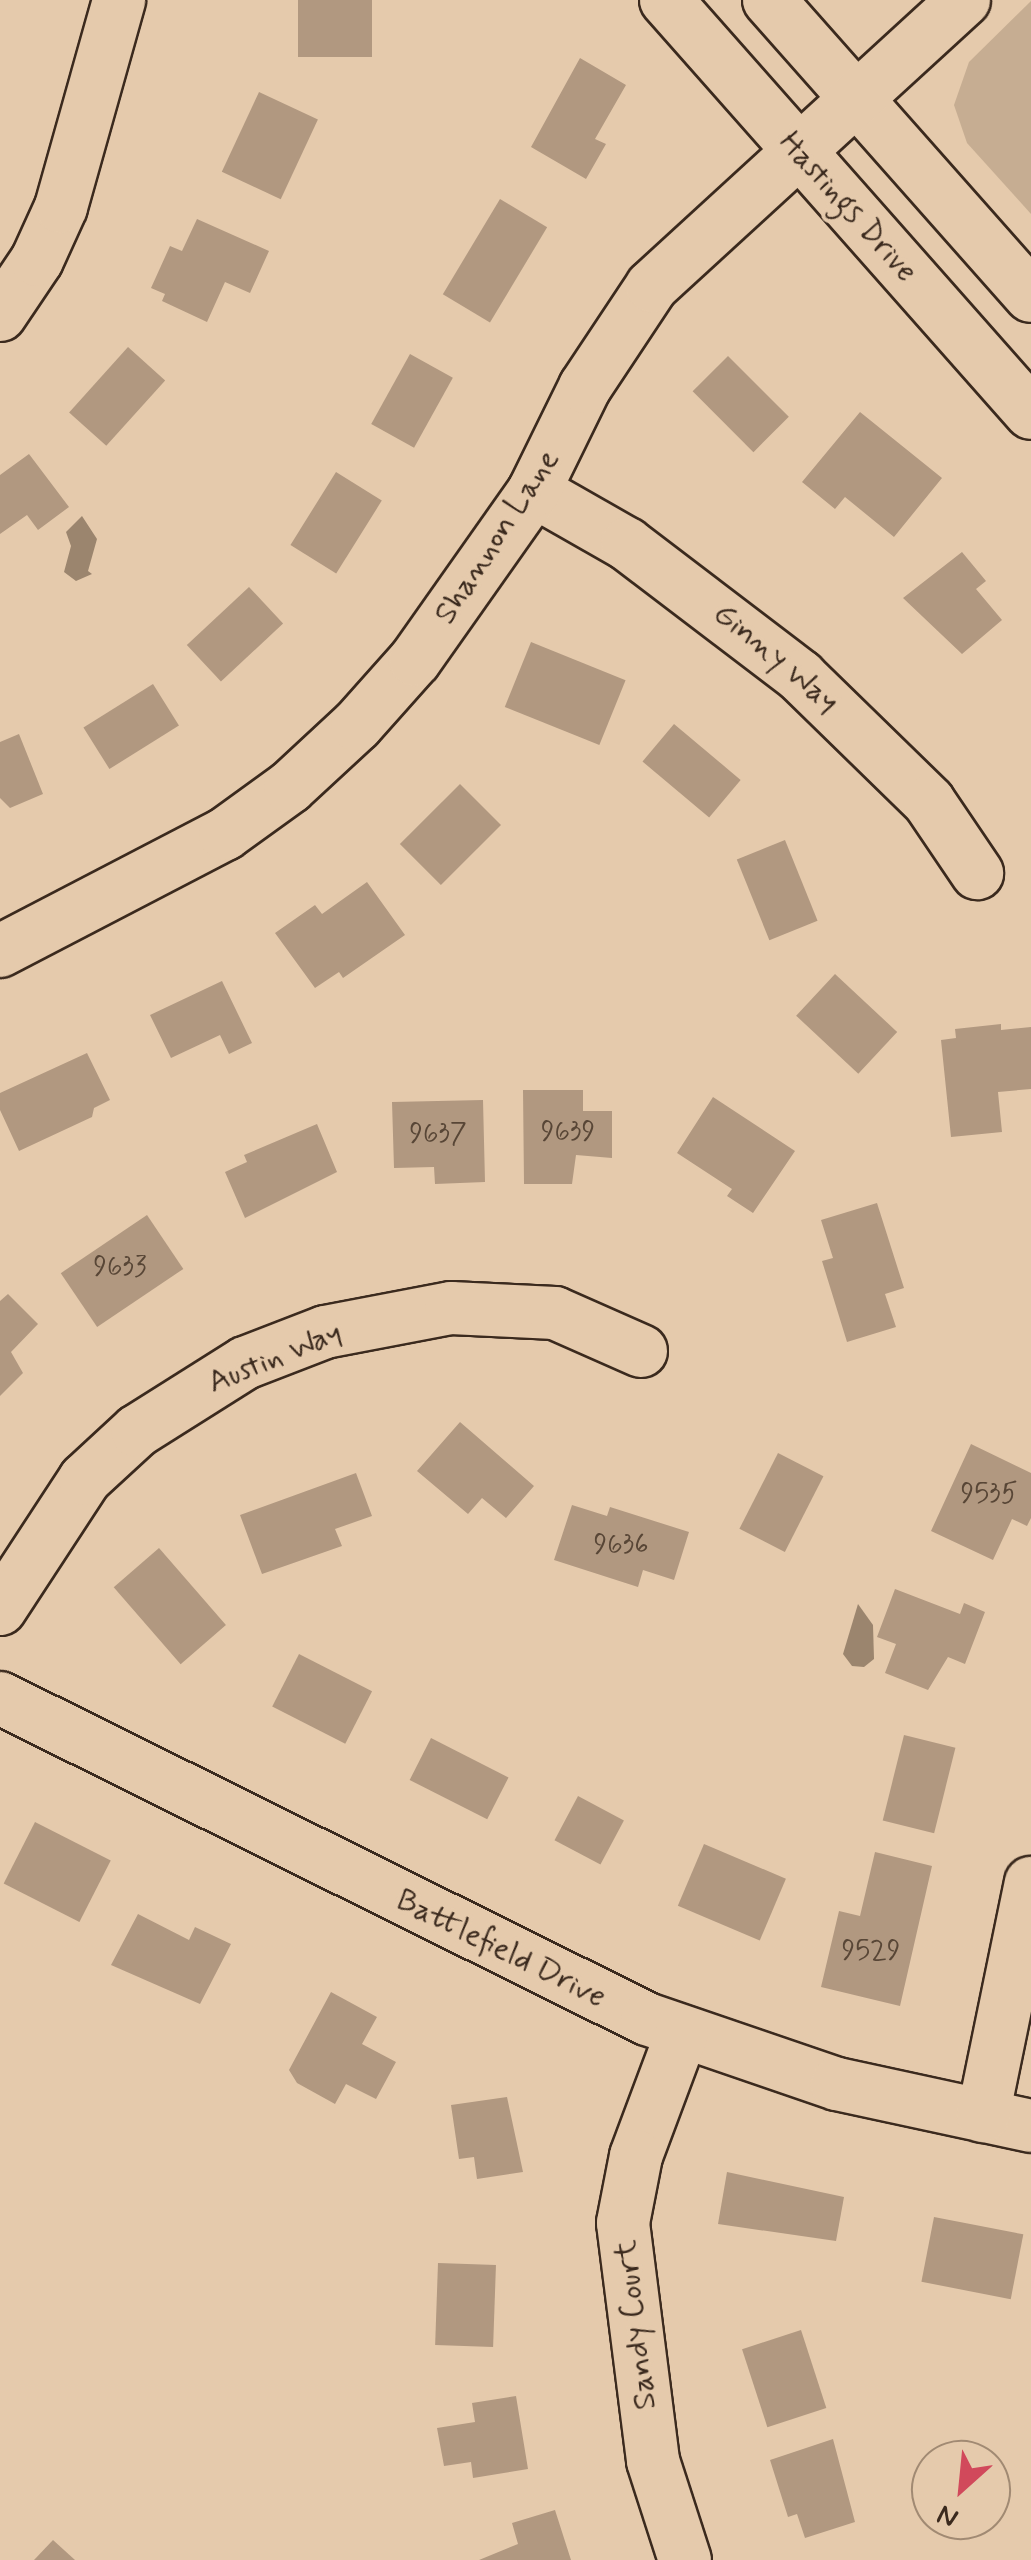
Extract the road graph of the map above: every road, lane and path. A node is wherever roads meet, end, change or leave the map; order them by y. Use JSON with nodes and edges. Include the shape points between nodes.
{"nodes":[{"id":1,"x":119,"y":0,"type":"edge"},
{"id":2,"x":666,"y":0,"type":"edge"},
{"id":3,"x":769,"y":0,"type":"edge"},
{"id":4,"x":964,"y":0,"type":"edge"},
{"id":5,"x":856,"y":99,"type":"junction"},
{"id":6,"x":797,"y":151,"type":"junction"},
{"id":7,"x":1031,"y":296,"type":"edge"},
{"id":8,"x":0,"y":315,"type":"edge"},
{"id":9,"x":1031,"y":412,"type":"edge"},
{"id":10,"x":534,"y":490,"type":"junction"},
{"id":11,"x":977,"y":873,"type":"dead end"},
{"id":12,"x":0,"y":951,"type":"edge"},
{"id":13,"x":641,"y":1351,"type":"dead end"},
{"id":14,"x":0,"y":1610,"type":"edge"},
{"id":15,"x":0,"y":1698,"type":"edge"},
{"id":16,"x":1031,"y":1884,"type":"edge"},
{"id":17,"x":682,"y":2033,"type":"junction"},
{"id":18,"x":1007,"y":2121,"type":"edge"},
{"id":19,"x":685,"y":2560,"type":"edge"}],
"edges":[{"from":1,"to":8,"type":"street","via":[[61,208]]},
{"from":2,"to":6,"type":"street","name":"Hastings Drive"},
{"from":3,"to":5,"type":"street"},
{"from":4,"to":5,"type":"street","name":"Shannon Lane"},
{"from":5,"to":6,"type":"street","name":"Shannon Lane"},
{"from":5,"to":7,"type":"street"},
{"from":6,"to":9,"type":"street","name":"Hastings Drive"},
{"from":6,"to":10,"type":"street","name":"Shannon Lane","via":[[652,286],[584,387]]},
{"from":10,"to":11,"type":"street","name":"Ginny Way","via":[[642,555],[800,676],[902,773]]},
{"from":10,"to":12,"type":"street","name":"Shannon Lane","via":[[415,660],[290,787],[225,834]]},
{"from":13,"to":14,"type":"street","name":"Austin Way","via":[[556,1314],[451,1308],[325,1332],[245,1363],[137,1431],[85,1479]]},
{"from":15,"to":17,"type":"street","name":"Battlefield Drive","via":[[520,1961]]},
{"from":16,"to":18,"type":"street"},
{"from":17,"to":18,"type":"street","name":"Battlefield Drive","via":[[837,2084]]},
{"from":17,"to":19,"type":"street","name":"Sandy Court","via":[[636,2156],[624,2223],[653,2462]]}]}
